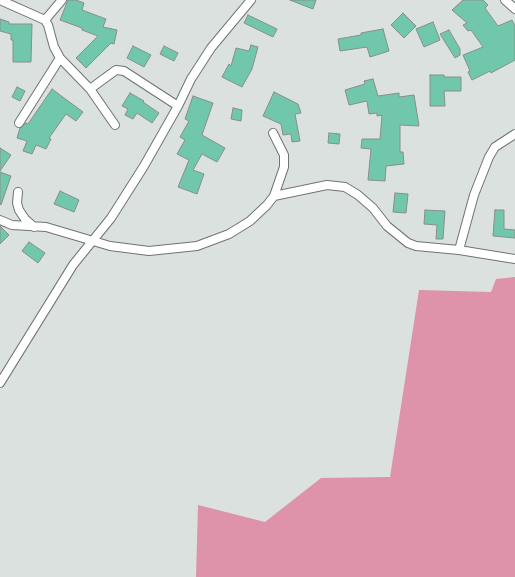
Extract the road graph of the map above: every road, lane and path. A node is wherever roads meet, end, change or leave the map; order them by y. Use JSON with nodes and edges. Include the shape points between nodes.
{"nodes":[{"id":1,"x":0,"y":0,"type":"edge"},
{"id":2,"x":62,"y":0,"type":"edge"},
{"id":3,"x":251,"y":0,"type":"edge"},
{"id":4,"x":505,"y":0,"type":"edge"},
{"id":5,"x":515,"y":10,"type":"edge"},
{"id":6,"x":45,"y":20,"type":"junction"},
{"id":7,"x":60,"y":58,"type":"junction"},
{"id":8,"x":90,"y":90,"type":"junction"},
{"id":9,"x":178,"y":106,"type":"junction"},
{"id":10,"x":19,"y":123,"type":"dead end"},
{"id":11,"x":115,"y":126,"type":"dead end"},
{"id":12,"x":273,"y":133,"type":"dead end"},
{"id":13,"x":515,"y":134,"type":"edge"},
{"id":14,"x":18,"y":192,"type":"dead end"},
{"id":15,"x":274,"y":196,"type":"junction"},
{"id":16,"x":0,"y":220,"type":"edge"},
{"id":17,"x":34,"y":227,"type":"junction"},
{"id":18,"x":93,"y":241,"type":"junction"},
{"id":19,"x":459,"y":250,"type":"junction"},
{"id":20,"x":515,"y":259,"type":"edge"},
{"id":21,"x":0,"y":383,"type":"edge"}],
"edges":[{"from":1,"to":6,"type":"street"},
{"from":2,"to":6,"type":"street"},
{"from":3,"to":9,"type":"street","via":[[211,48]]},
{"from":4,"to":5,"type":"street"},
{"from":6,"to":7,"type":"street"},
{"from":7,"to":8,"type":"street"},
{"from":7,"to":10,"type":"street"},
{"from":8,"to":9,"type":"street","via":[[116,70],[124,71]]},
{"from":8,"to":11,"type":"street"},
{"from":9,"to":18,"type":"street","via":[[144,166]]},
{"from":12,"to":15,"type":"street","via":[[284,156],[284,167]]},
{"from":13,"to":19,"type":"street","via":[[495,147],[489,157],[474,195]]},
{"from":14,"to":17,"type":"street","via":[[19,210]]},
{"from":15,"to":18,"type":"street","via":[[250,221],[229,234],[198,246],[149,251]]},
{"from":15,"to":19,"type":"street","via":[[327,184],[345,187],[358,195],[387,226],[408,243]]},
{"from":16,"to":17,"type":"street","via":[[12,225]]},
{"from":17,"to":18,"type":"street","via":[[46,227]]},
{"from":18,"to":21,"type":"street","via":[[73,265]]},
{"from":19,"to":20,"type":"street"}]}
